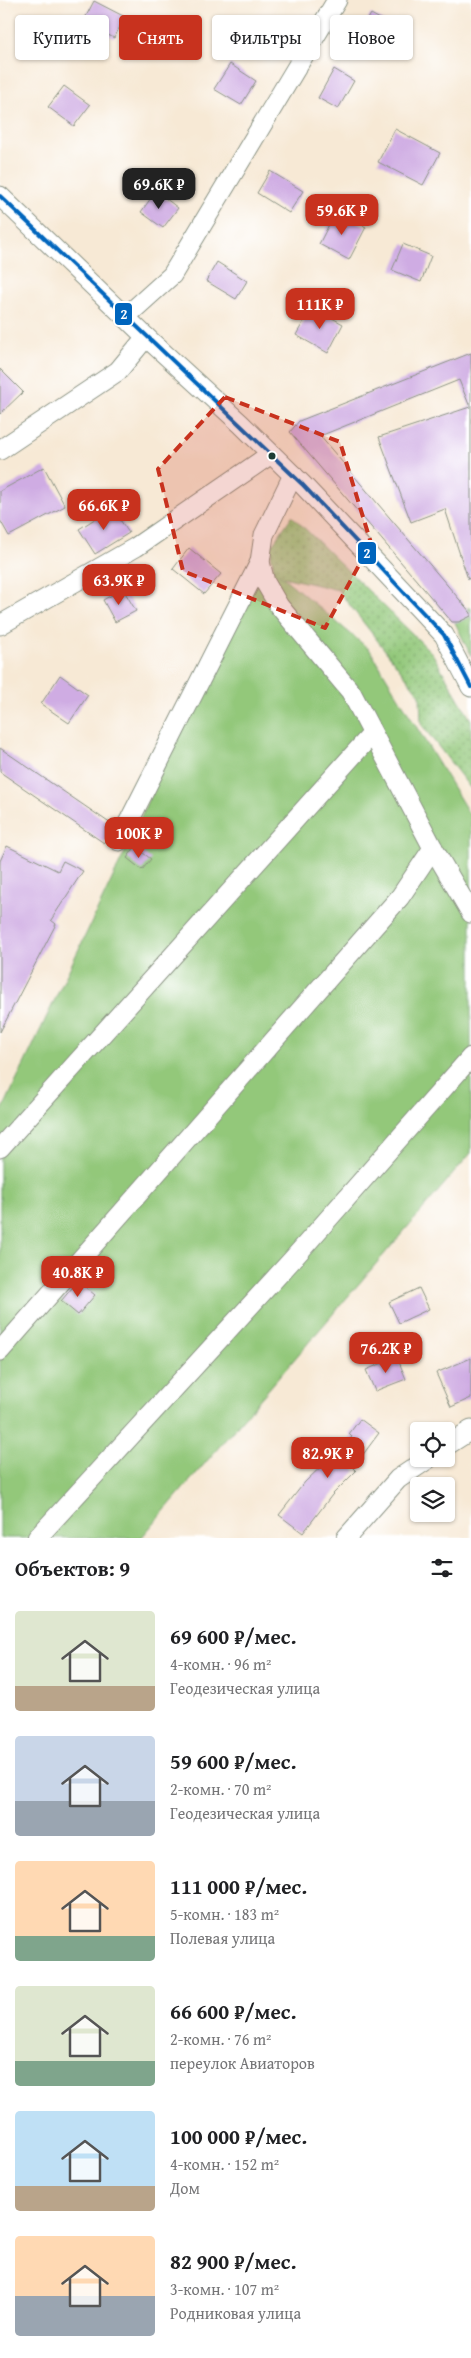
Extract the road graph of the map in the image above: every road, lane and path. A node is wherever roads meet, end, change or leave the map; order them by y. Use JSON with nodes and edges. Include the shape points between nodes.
{"nodes":[{"id":1,"x":337,"y":0,"type":"edge"},
{"id":2,"x":0,"y":196,"type":"edge"},
{"id":3,"x":120,"y":311,"type":"junction"},
{"id":4,"x":146,"y":337,"type":"junction"},
{"id":5,"x":0,"y":450,"type":"edge"},
{"id":6,"x":271,"y":454,"type":"junction"},
{"id":7,"x":293,"y":475,"type":"junction"},
{"id":8,"x":260,"y":562,"type":"junction"},
{"id":9,"x":0,"y":625,"type":"edge"},
{"id":10,"x":471,"y":687,"type":"edge"},
{"id":11,"x":372,"y":734,"type":"junction"},
{"id":12,"x":119,"y":841,"type":"dead end"},
{"id":13,"x":433,"y":848,"type":"junction"},
{"id":14,"x":471,"y":913,"type":"edge"},
{"id":15,"x":471,"y":1057,"type":"edge"},
{"id":16,"x":0,"y":1148,"type":"edge"},
{"id":17,"x":0,"y":1351,"type":"edge"},
{"id":18,"x":471,"y":1430,"type":"edge"},
{"id":19,"x":455,"y":1440,"type":"edge"},
{"id":20,"x":416,"y":1467,"type":"edge"},
{"id":21,"x":37,"y":1538,"type":"edge"},
{"id":22,"x":346,"y":1538,"type":"edge"}],
"edges":[{"from":1,"to":3,"type":"street","via":[[172,276],[131,312]]},
{"from":2,"to":3,"type":"street"},
{"from":3,"to":4,"type":"street"},
{"from":4,"to":5,"type":"street","via":[[118,371]]},
{"from":4,"to":6,"type":"street"},
{"from":6,"to":7,"type":"street"},
{"from":6,"to":9,"type":"street","via":[[136,547]]},
{"from":7,"to":8,"type":"street","via":[[264,535]]},
{"from":7,"to":10,"type":"street","via":[[444,636]]},
{"from":8,"to":11,"type":"street","via":[[265,582],[279,606],[351,692]]},
{"from":8,"to":12,"type":"street"},
{"from":11,"to":13,"type":"street"},
{"from":11,"to":16,"type":"street"},
{"from":13,"to":14,"type":"street"},
{"from":13,"to":17,"type":"street","via":[[400,897]]},
{"from":15,"to":21,"type":"street","via":[[292,1260]]},
{"from":18,"to":19,"type":"street"},
{"from":20,"to":22,"type":"street","via":[[398,1479]]}]}
